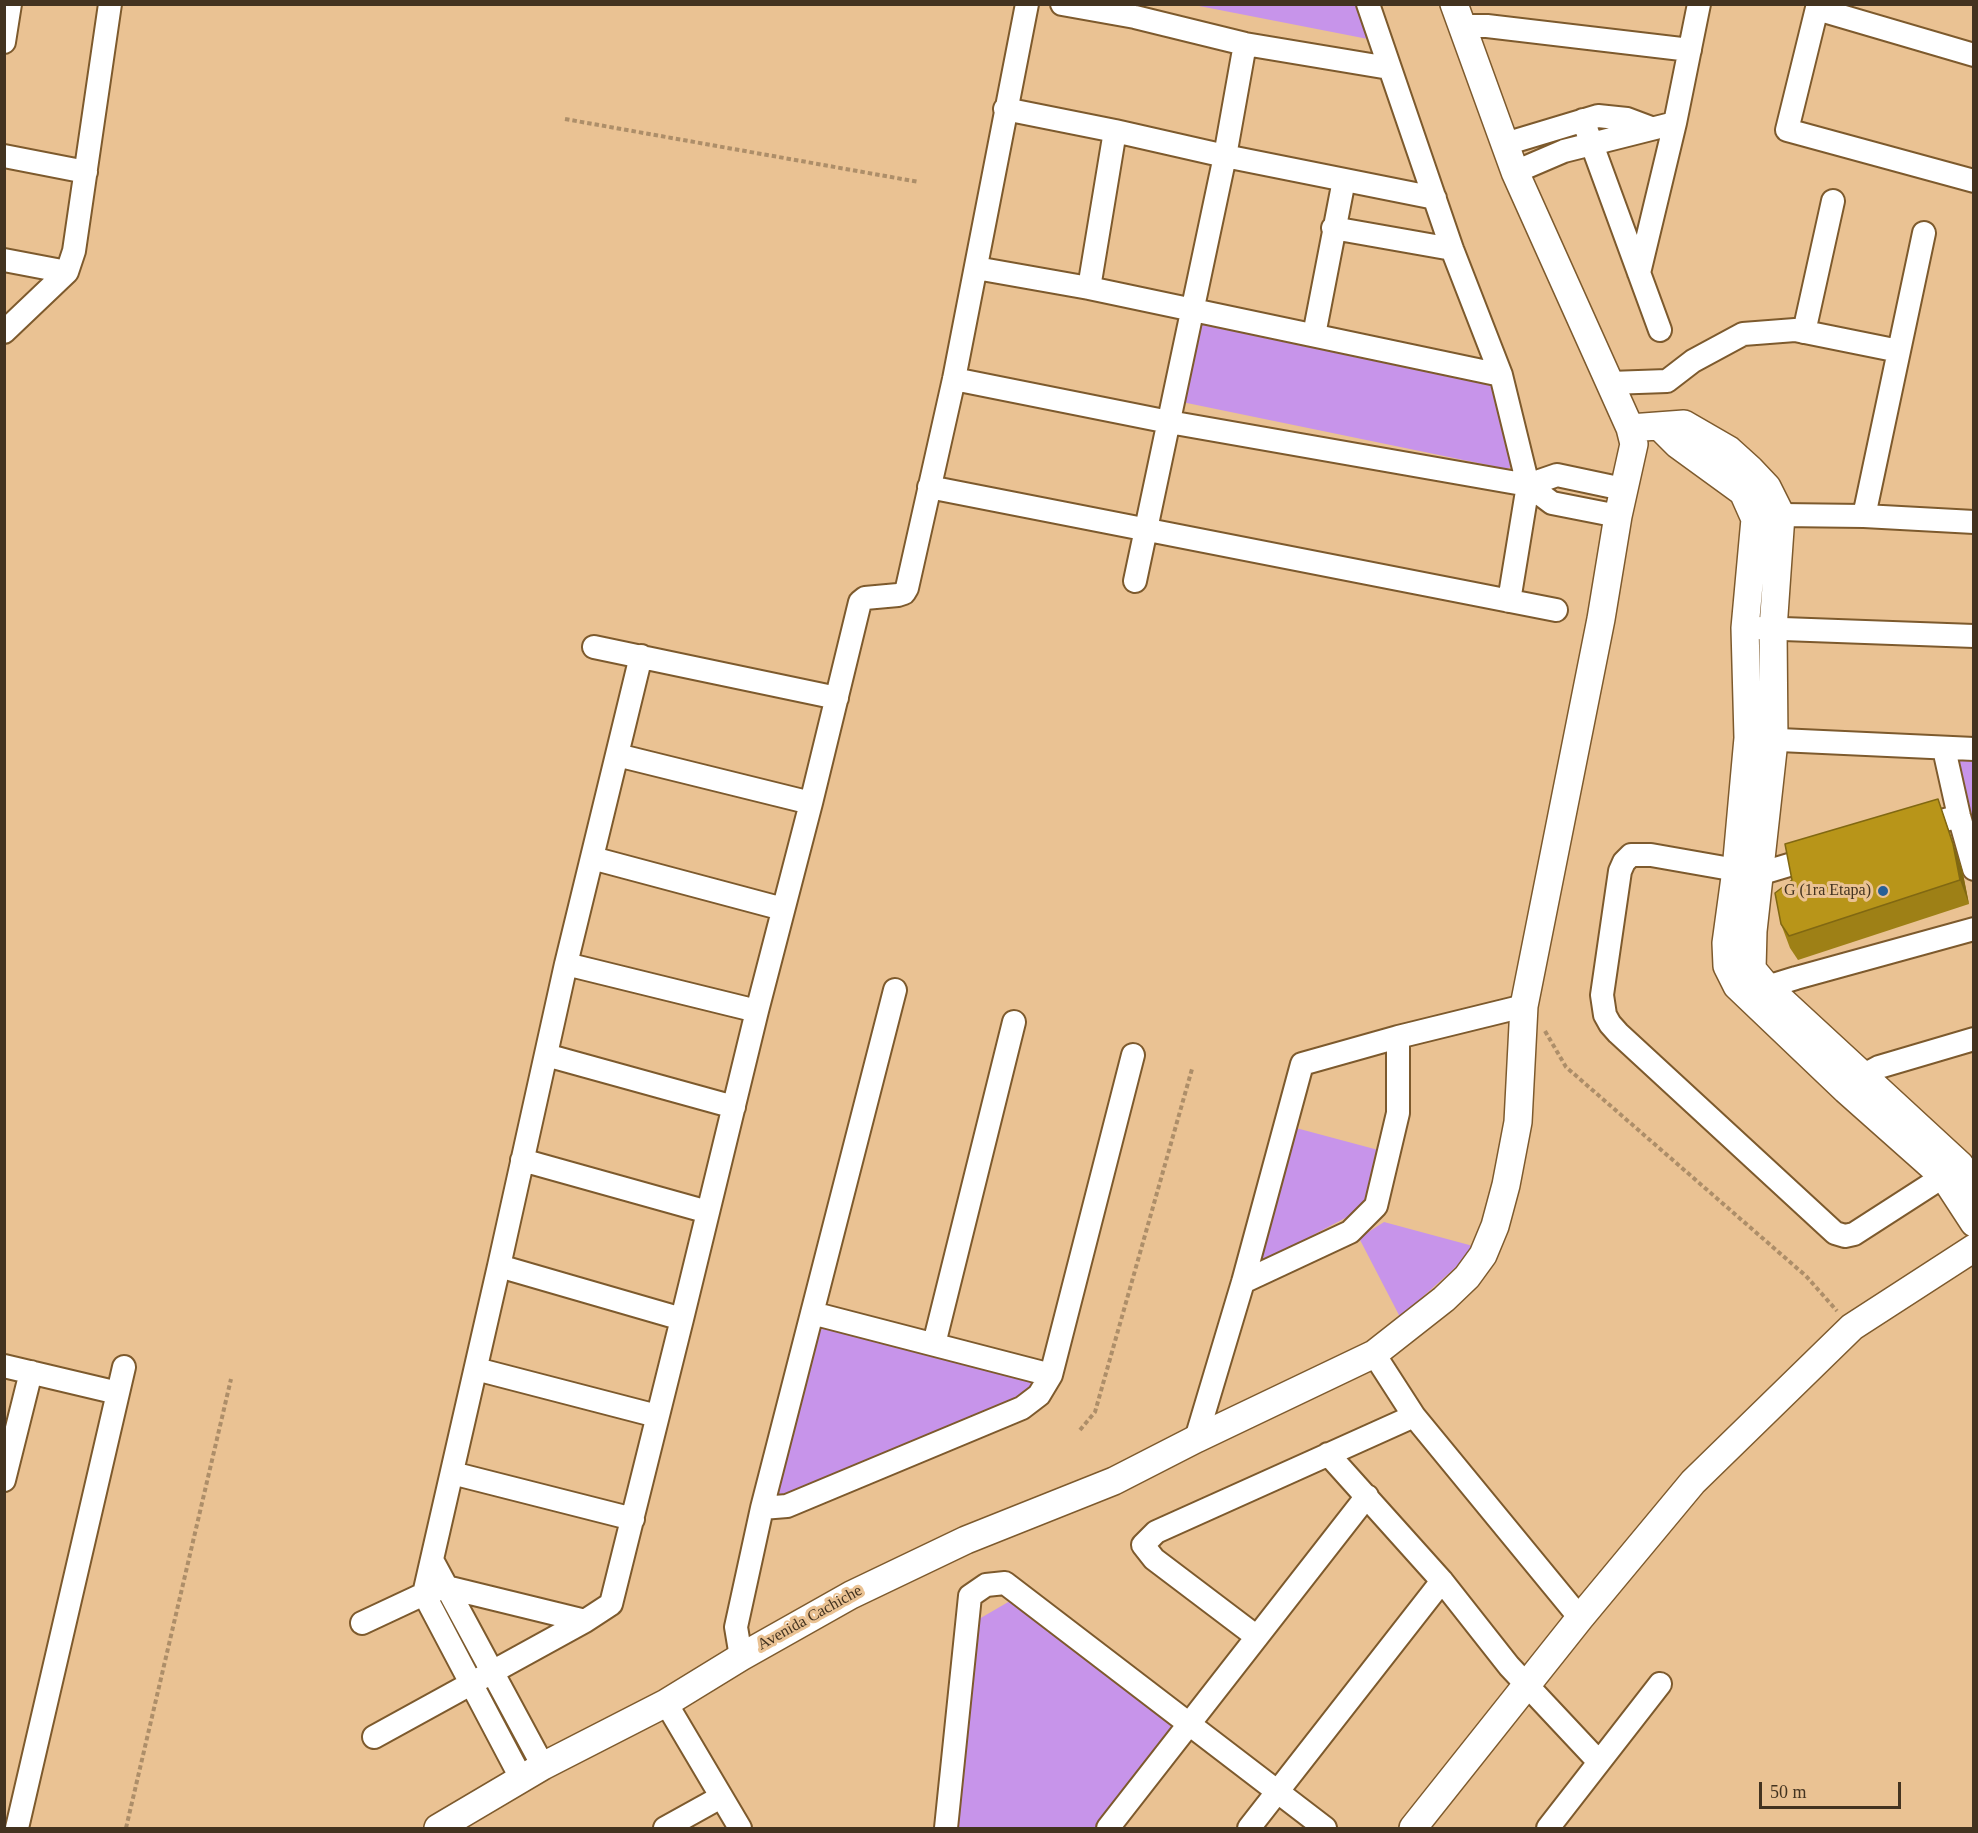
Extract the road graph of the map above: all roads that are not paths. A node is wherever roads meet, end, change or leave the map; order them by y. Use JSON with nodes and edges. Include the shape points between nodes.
{"nodes":[{"id":1,"x":10,"y":4,"type":"edge"},
{"id":2,"x":110,"y":4,"type":"edge"},
{"id":3,"x":1027,"y":4,"type":"edge"},
{"id":4,"x":1062,"y":4,"type":"edge"},
{"id":5,"x":1368,"y":4,"type":"edge"},
{"id":6,"x":1700,"y":4,"type":"edge"},
{"id":7,"x":1818,"y":7,"type":"edge"},
{"id":8,"x":1137,"y":11,"type":"edge"},
{"id":9,"x":1458,"y":15,"type":"edge"},
{"id":10,"x":4,"y":42,"type":"edge"},
{"id":11,"x":1245,"y":44,"type":"junction"},
{"id":12,"x":1690,"y":50,"type":"junction"},
{"id":13,"x":1974,"y":55,"type":"edge"},
{"id":14,"x":1389,"y":69,"type":"junction"},
{"id":15,"x":1005,"y":109,"type":"junction"},
{"id":16,"x":1583,"y":120,"type":"junction"},
{"id":17,"x":1675,"y":123,"type":"junction"},
{"id":18,"x":1651,"y":128,"type":"junction"},
{"id":19,"x":1115,"y":131,"type":"junction"},
{"id":20,"x":1505,"y":144,"type":"junction"},
{"id":21,"x":1591,"y":144,"type":"junction"},
{"id":22,"x":4,"y":156,"type":"edge"},
{"id":23,"x":1225,"y":156,"type":"junction"},
{"id":24,"x":86,"y":172,"type":"junction"},
{"id":25,"x":1515,"y":172,"type":"junction"},
{"id":26,"x":1344,"y":180,"type":"junction"},
{"id":27,"x":1974,"y":181,"type":"edge"},
{"id":28,"x":1435,"y":198,"type":"junction"},
{"id":29,"x":1833,"y":201,"type":"dead end"},
{"id":30,"x":1333,"y":228,"type":"junction"},
{"id":31,"x":1924,"y":233,"type":"dead end"},
{"id":32,"x":1452,"y":249,"type":"junction"},
{"id":33,"x":4,"y":260,"type":"edge"},
{"id":34,"x":976,"y":268,"type":"junction"},
{"id":35,"x":67,"y":272,"type":"junction"},
{"id":36,"x":1639,"y":273,"type":"junction"},
{"id":37,"x":1089,"y":288,"type":"junction"},
{"id":38,"x":1192,"y":310,"type":"junction"},
{"id":39,"x":1660,"y":330,"type":"dead end"},
{"id":40,"x":4,"y":332,"type":"edge"},
{"id":41,"x":1804,"y":332,"type":"junction"},
{"id":42,"x":1314,"y":335,"type":"junction"},
{"id":43,"x":1899,"y":351,"type":"junction"},
{"id":44,"x":1501,"y":375,"type":"junction"},
{"id":45,"x":954,"y":379,"type":"junction"},
{"id":46,"x":1610,"y":383,"type":"junction"},
{"id":47,"x":1169,"y":422,"type":"junction"},
{"id":48,"x":1630,"y":428,"type":"junction"},
{"id":49,"x":1528,"y":485,"type":"junction"},
{"id":50,"x":929,"y":487,"type":"junction"},
{"id":51,"x":1623,"y":489,"type":"junction"},
{"id":52,"x":1618,"y":516,"type":"junction"},
{"id":53,"x":1864,"y":516,"type":"junction"},
{"id":54,"x":1768,"y":517,"type":"junction"},
{"id":55,"x":1974,"y":522,"type":"edge"},
{"id":56,"x":1146,"y":528,"type":"junction"},
{"id":57,"x":1135,"y":581,"type":"dead end"},
{"id":58,"x":1509,"y":601,"type":"junction"},
{"id":59,"x":1556,"y":610,"type":"dead end"},
{"id":60,"x":1745,"y":628,"type":"junction"},
{"id":61,"x":1773,"y":629,"type":"junction"},
{"id":62,"x":1974,"y":636,"type":"edge"},
{"id":63,"x":594,"y":646,"type":"dead end"},
{"id":64,"x":641,"y":656,"type":"junction"},
{"id":65,"x":837,"y":698,"type":"junction"},
{"id":66,"x":1761,"y":740,"type":"junction"},
{"id":67,"x":1944,"y":749,"type":"junction"},
{"id":68,"x":1974,"y":749,"type":"edge"},
{"id":69,"x":617,"y":755,"type":"junction"},
{"id":70,"x":811,"y":803,"type":"junction"},
{"id":71,"x":1959,"y":816,"type":"junction"},
{"id":72,"x":1893,"y":835,"type":"edge"},
{"id":73,"x":1839,"y":850,"type":"edge"},
{"id":74,"x":592,"y":858,"type":"junction"},
{"id":75,"x":1974,"y":869,"type":"edge"},
{"id":76,"x":1747,"y":872,"type":"junction"},
{"id":77,"x":783,"y":909,"type":"junction"},
{"id":78,"x":1974,"y":929,"type":"edge"},
{"id":79,"x":566,"y":964,"type":"junction"},
{"id":80,"x":895,"y":990,"type":"dead end"},
{"id":81,"x":1760,"y":994,"type":"junction"},
{"id":82,"x":1524,"y":1006,"type":"junction"},
{"id":83,"x":757,"y":1011,"type":"junction"},
{"id":84,"x":1014,"y":1022,"type":"dead end"},
{"id":85,"x":1398,"y":1036,"type":"junction"},
{"id":86,"x":1974,"y":1039,"type":"edge"},
{"id":87,"x":546,"y":1055,"type":"junction"},
{"id":88,"x":1133,"y":1055,"type":"dead end"},
{"id":89,"x":1855,"y":1082,"type":"junction"},
{"id":90,"x":734,"y":1107,"type":"junction"},
{"id":91,"x":522,"y":1160,"type":"junction"},
{"id":92,"x":1963,"y":1172,"type":"edge"},
{"id":93,"x":708,"y":1212,"type":"junction"},
{"id":94,"x":1974,"y":1223,"type":"edge"},
{"id":95,"x":1974,"y":1248,"type":"edge"},
{"id":96,"x":499,"y":1266,"type":"junction"},
{"id":97,"x":1243,"y":1282,"type":"junction"},
{"id":98,"x":812,"y":1313,"type":"junction"},
{"id":99,"x":682,"y":1319,"type":"junction"},
{"id":100,"x":934,"y":1344,"type":"junction"},
{"id":101,"x":1374,"y":1354,"type":"junction"},
{"id":102,"x":4,"y":1366,"type":"edge"},
{"id":103,"x":124,"y":1367,"type":"dead end"},
{"id":104,"x":476,"y":1369,"type":"junction"},
{"id":105,"x":31,"y":1372,"type":"junction"},
{"id":106,"x":1051,"y":1375,"type":"junction"},
{"id":107,"x":118,"y":1393,"type":"junction"},
{"id":108,"x":657,"y":1416,"type":"junction"},
{"id":109,"x":1414,"y":1416,"type":"junction"},
{"id":110,"x":1196,"y":1438,"type":"junction"},
{"id":111,"x":1328,"y":1454,"type":"junction"},
{"id":112,"x":452,"y":1473,"type":"junction"},
{"id":113,"x":4,"y":1480,"type":"edge"},
{"id":114,"x":1367,"y":1496,"type":"junction"},
{"id":115,"x":762,"y":1508,"type":"junction"},
{"id":116,"x":633,"y":1519,"type":"junction"},
{"id":117,"x":432,"y":1560,"type":"junction"},
{"id":118,"x":1442,"y":1581,"type":"junction"},
{"id":119,"x":446,"y":1587,"type":"junction"},
{"id":120,"x":424,"y":1594,"type":"junction"},
{"id":121,"x":1581,"y":1618,"type":"junction"},
{"id":122,"x":585,"y":1621,"type":"junction"},
{"id":123,"x":362,"y":1623,"type":"dead end"},
{"id":124,"x":1257,"y":1637,"type":"junction"},
{"id":125,"x":741,"y":1657,"type":"junction"},
{"id":126,"x":491,"y":1671,"type":"junction"},
{"id":127,"x":471,"y":1683,"type":"junction"},
{"id":128,"x":1659,"y":1684,"type":"dead end"},
{"id":129,"x":1527,"y":1685,"type":"junction"},
{"id":130,"x":666,"y":1703,"type":"junction"},
{"id":131,"x":1189,"y":1725,"type":"junction"},
{"id":132,"x":374,"y":1737,"type":"dead end"},
{"id":133,"x":1599,"y":1762,"type":"junction"},
{"id":134,"x":532,"y":1772,"type":"junction"},
{"id":135,"x":1278,"y":1791,"type":"junction"},
{"id":136,"x":721,"y":1797,"type":"junction"},
{"id":137,"x":17,"y":1828,"type":"edge"},
{"id":138,"x":438,"y":1828,"type":"edge"},
{"id":139,"x":665,"y":1828,"type":"edge"},
{"id":140,"x":740,"y":1828,"type":"edge"},
{"id":141,"x":946,"y":1828,"type":"edge"},
{"id":142,"x":1108,"y":1828,"type":"edge"},
{"id":143,"x":1249,"y":1828,"type":"edge"},
{"id":144,"x":1325,"y":1828,"type":"edge"},
{"id":145,"x":1413,"y":1828,"type":"edge"},
{"id":146,"x":1548,"y":1828,"type":"edge"}],
"edges":[{"from":1,"to":10,"type":"street"},
{"from":2,"to":24,"type":"street"},
{"from":3,"to":15,"type":"street"},
{"from":4,"to":8,"type":"street"},
{"from":5,"to":14,"type":"street"},
{"from":6,"to":12,"type":"street"},
{"from":7,"to":13,"type":"street"},
{"from":7,"to":27,"type":"street","via":[[1787,130]]},
{"from":8,"to":11,"type":"street"},
{"from":9,"to":12,"type":"street","via":[[1487,26]]},
{"from":9,"to":20,"type":"street"},
{"from":11,"to":14,"type":"street"},
{"from":11,"to":23,"type":"street"},
{"from":12,"to":17,"type":"street"},
{"from":14,"to":28,"type":"street"},
{"from":15,"to":19,"type":"street"},
{"from":15,"to":34,"type":"street"},
{"from":16,"to":18,"type":"street","via":[[1598,116],[1627,119]]},
{"from":16,"to":20,"type":"street"},
{"from":16,"to":21,"type":"street"},
{"from":17,"to":18,"type":"street"},
{"from":17,"to":36,"type":"street"},
{"from":18,"to":21,"type":"street"},
{"from":19,"to":23,"type":"street"},
{"from":19,"to":37,"type":"street"},
{"from":20,"to":25,"type":"street"},
{"from":21,"to":25,"type":"street"},
{"from":21,"to":36,"type":"street"},
{"from":22,"to":24,"type":"street"},
{"from":23,"to":26,"type":"street"},
{"from":23,"to":38,"type":"street"},
{"from":24,"to":35,"type":"street"},
{"from":25,"to":46,"type":"street"},
{"from":26,"to":28,"type":"street"},
{"from":26,"to":30,"type":"street"},
{"from":28,"to":32,"type":"street"},
{"from":29,"to":41,"type":"street"},
{"from":30,"to":32,"type":"street"},
{"from":30,"to":42,"type":"street"},
{"from":31,"to":43,"type":"street"},
{"from":32,"to":44,"type":"street"},
{"from":33,"to":35,"type":"street"},
{"from":34,"to":37,"type":"street"},
{"from":34,"to":45,"type":"street"},
{"from":35,"to":40,"type":"street"},
{"from":36,"to":39,"type":"street"},
{"from":37,"to":38,"type":"street"},
{"from":38,"to":42,"type":"street"},
{"from":38,"to":47,"type":"street"},
{"from":41,"to":43,"type":"street"},
{"from":41,"to":46,"type":"street","via":[[1743,334],[1693,361],[1668,381]]},
{"from":42,"to":44,"type":"street"},
{"from":43,"to":53,"type":"street"},
{"from":44,"to":49,"type":"street"},
{"from":45,"to":47,"type":"street"},
{"from":45,"to":50,"type":"street"},
{"from":46,"to":48,"type":"street"},
{"from":47,"to":49,"type":"street"},
{"from":47,"to":56,"type":"street"},
{"from":48,"to":51,"type":"street","name":"Avenida Cachiche","via":[[1634,444]]},
{"from":48,"to":54,"type":"street","via":[[1684,424],[1729,450],[1767,487]]},
{"from":49,"to":51,"type":"street","via":[[1557,475]]},
{"from":49,"to":52,"type":"street","via":[[1552,503]]},
{"from":49,"to":58,"type":"street"},
{"from":50,"to":56,"type":"street"},
{"from":50,"to":65,"type":"street","via":[[907,588],[898,595],[865,598],[860,602]]},
{"from":51,"to":52,"type":"street","name":"Avenida Cachiche"},
{"from":52,"to":82,"type":"street","name":"Avenida Cachiche"},
{"from":53,"to":54,"type":"street"},
{"from":53,"to":55,"type":"street"},
{"from":54,"to":60,"type":"street"},
{"from":54,"to":61,"type":"street"},
{"from":56,"to":57,"type":"street"},
{"from":56,"to":58,"type":"street"},
{"from":58,"to":59,"type":"street"},
{"from":60,"to":61,"type":"street"},
{"from":60,"to":66,"type":"street"},
{"from":61,"to":62,"type":"street"},
{"from":61,"to":66,"type":"street"},
{"from":63,"to":64,"type":"street"},
{"from":64,"to":65,"type":"street"},
{"from":64,"to":69,"type":"street"},
{"from":65,"to":70,"type":"street"},
{"from":66,"to":67,"type":"street"},
{"from":66,"to":76,"type":"street"},
{"from":67,"to":68,"type":"street"},
{"from":67,"to":71,"type":"street"},
{"from":69,"to":70,"type":"street"},
{"from":69,"to":74,"type":"street"},
{"from":70,"to":77,"type":"street"},
{"from":71,"to":72,"type":"street"},
{"from":71,"to":75,"type":"street"},
{"from":73,"to":76,"type":"street"},
{"from":74,"to":77,"type":"street"},
{"from":74,"to":79,"type":"street"},
{"from":76,"to":81,"type":"street","via":[[1752,969]]},
{"from":76,"to":92,"type":"street","via":[[1652,855],[1631,855],[1624,862],[1602,995],[1610,1024],[1835,1233],[1854,1234]]},
{"from":77,"to":83,"type":"street"},
{"from":78,"to":81,"type":"street"},
{"from":79,"to":83,"type":"street"},
{"from":79,"to":87,"type":"street"},
{"from":80,"to":98,"type":"street"},
{"from":81,"to":89,"type":"street"},
{"from":82,"to":85,"type":"street"},
{"from":82,"to":101,"type":"street","name":"Avenida Cachiche","via":[[1518,1122],[1506,1185],[1483,1255],[1467,1278],[1444,1299]]},
{"from":83,"to":90,"type":"street"},
{"from":84,"to":100,"type":"street"},
{"from":85,"to":97,"type":"street","via":[[1302,1064]]},
{"from":85,"to":97,"type":"street","via":[[1398,1113],[1376,1206],[1350,1232]]},
{"from":86,"to":89,"type":"street","via":[[1879,1067]]},
{"from":87,"to":90,"type":"street"},
{"from":87,"to":91,"type":"street"},
{"from":88,"to":106,"type":"street"},
{"from":89,"to":92,"type":"street"},
{"from":90,"to":93,"type":"street"},
{"from":91,"to":93,"type":"street"},
{"from":91,"to":96,"type":"street"},
{"from":92,"to":94,"type":"street"},
{"from":93,"to":99,"type":"street"},
{"from":95,"to":121,"type":"street","via":[[1852,1327],[1693,1482]]},
{"from":96,"to":99,"type":"street"},
{"from":96,"to":104,"type":"street"},
{"from":97,"to":110,"type":"street"},
{"from":98,"to":100,"type":"street"},
{"from":98,"to":115,"type":"street"},
{"from":99,"to":108,"type":"street"},
{"from":100,"to":106,"type":"street"},
{"from":101,"to":109,"type":"street"},
{"from":101,"to":110,"type":"street","name":"Avenida Cachiche"},
{"from":102,"to":105,"type":"street"},
{"from":103,"to":107,"type":"street"},
{"from":104,"to":108,"type":"street"},
{"from":104,"to":112,"type":"street"},
{"from":105,"to":107,"type":"street"},
{"from":105,"to":113,"type":"street"},
{"from":106,"to":115,"type":"street","via":[[1039,1395],[1022,1408],[787,1506]]},
{"from":107,"to":137,"type":"street"},
{"from":108,"to":116,"type":"street"},
{"from":109,"to":111,"type":"street"},
{"from":109,"to":121,"type":"street"},
{"from":110,"to":125,"type":"street","name":"Avenida Cachiche","via":[[1114,1482],[966,1540],[851,1595]]},
{"from":111,"to":114,"type":"street"},
{"from":111,"to":124,"type":"street","via":[[1156,1532],[1143,1545],[1154,1559]]},
{"from":112,"to":116,"type":"street"},
{"from":112,"to":117,"type":"street"},
{"from":114,"to":118,"type":"street"},
{"from":114,"to":124,"type":"street"},
{"from":115,"to":125,"type":"street","via":[[736,1627]]},
{"from":116,"to":122,"type":"street","via":[[611,1604]]},
{"from":117,"to":119,"type":"street"},
{"from":117,"to":120,"type":"street"},
{"from":118,"to":129,"type":"street"},
{"from":118,"to":135,"type":"street"},
{"from":119,"to":120,"type":"street"},
{"from":119,"to":122,"type":"street"},
{"from":119,"to":126,"type":"street"},
{"from":120,"to":123,"type":"street"},
{"from":120,"to":127,"type":"street"},
{"from":121,"to":129,"type":"street"},
{"from":122,"to":126,"type":"street"},
{"from":124,"to":131,"type":"street"},
{"from":125,"to":130,"type":"street","name":"Avenida Cachiche"},
{"from":126,"to":127,"type":"street"},
{"from":126,"to":134,"type":"street"},
{"from":127,"to":132,"type":"street"},
{"from":127,"to":134,"type":"street","via":[[501,1744]]},
{"from":128,"to":133,"type":"street"},
{"from":129,"to":133,"type":"street"},
{"from":129,"to":145,"type":"street"},
{"from":130,"to":134,"type":"street","name":"Avenida Cachiche"},
{"from":130,"to":136,"type":"street"},
{"from":131,"to":135,"type":"street"},
{"from":131,"to":141,"type":"street","via":[[1005,1582],[986,1585],[970,1596]]},
{"from":131,"to":142,"type":"street"},
{"from":133,"to":146,"type":"street"},
{"from":134,"to":138,"type":"street","name":"Avenida Cachiche"},
{"from":135,"to":143,"type":"street"},
{"from":135,"to":144,"type":"street"},
{"from":136,"to":139,"type":"street"},
{"from":136,"to":140,"type":"street"}]}
